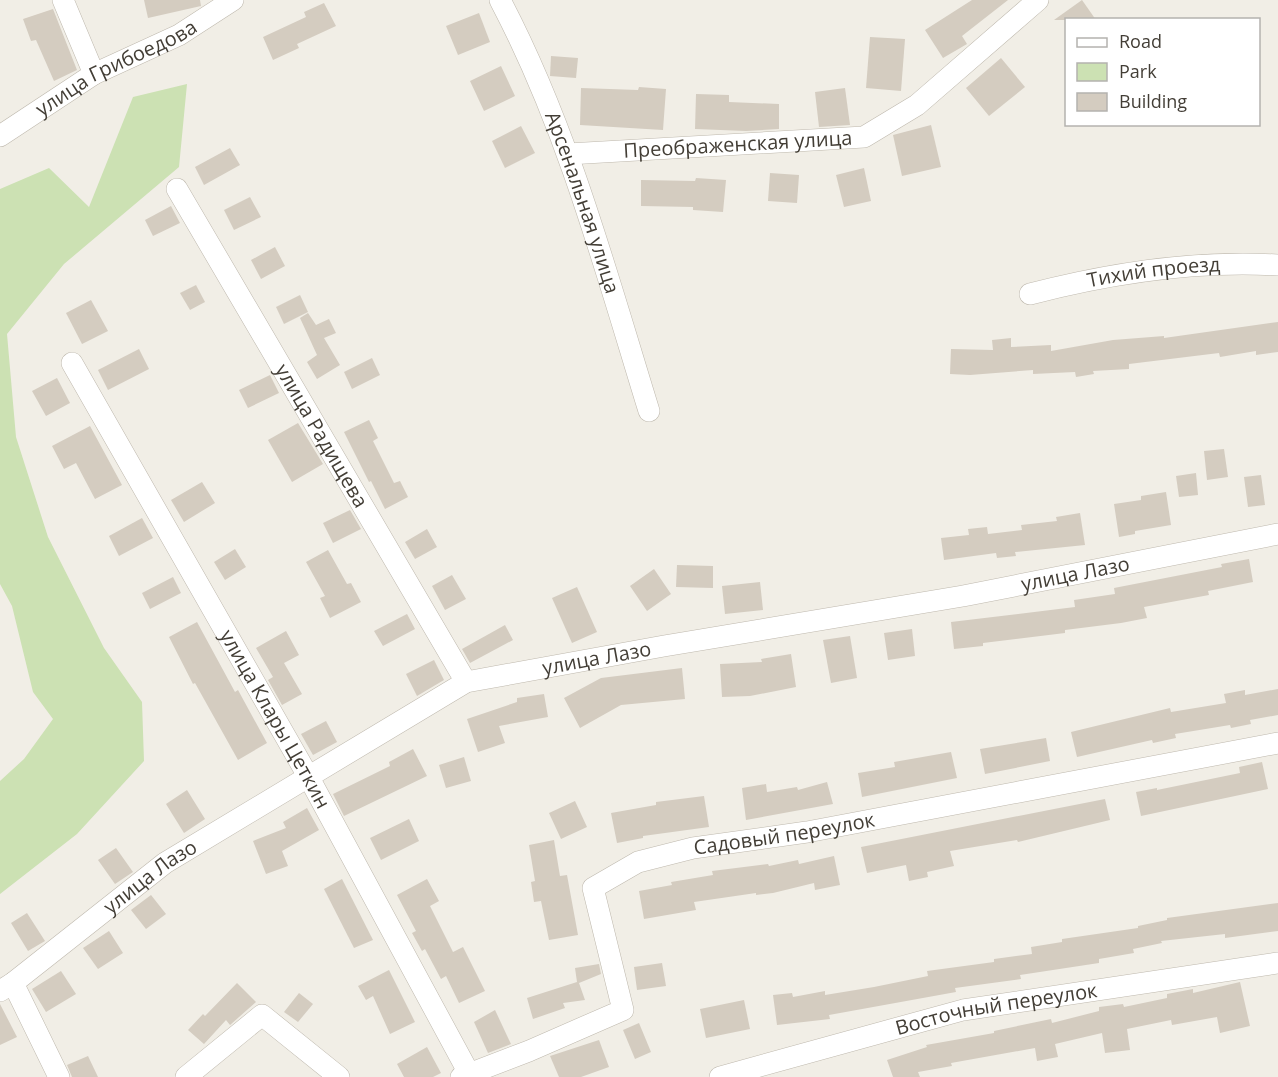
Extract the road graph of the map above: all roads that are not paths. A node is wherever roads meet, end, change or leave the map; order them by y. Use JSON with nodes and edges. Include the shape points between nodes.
{"nodes":[{"id":1,"x":63,"y":0,"type":"edge"},
{"id":2,"x":232,"y":0,"type":"edge"},
{"id":3,"x":501,"y":0,"type":"edge"},
{"id":4,"x":1038,"y":0,"type":"edge"},
{"id":5,"x":94,"y":74,"type":"junction"},
{"id":6,"x":0,"y":136,"type":"edge"},
{"id":7,"x":568,"y":154,"type":"junction"},
{"id":8,"x":177,"y":189,"type":"dead end"},
{"id":9,"x":1278,"y":265,"type":"edge"},
{"id":10,"x":1030,"y":294,"type":"dead end"},
{"id":11,"x":72,"y":363,"type":"dead end"},
{"id":12,"x":649,"y":411,"type":"dead end"},
{"id":13,"x":1278,"y":534,"type":"edge"},
{"id":14,"x":466,"y":682,"type":"junction"},
{"id":15,"x":1278,"y":743,"type":"edge"},
{"id":16,"x":308,"y":776,"type":"junction"},
{"id":17,"x":1278,"y":963,"type":"edge"},
{"id":18,"x":6,"y":987,"type":"edge"},
{"id":19,"x":467,"y":1076,"type":"edge"},
{"id":20,"x":59,"y":1077,"type":"edge"},
{"id":21,"x":186,"y":1077,"type":"edge"},
{"id":22,"x":339,"y":1077,"type":"edge"},
{"id":23,"x":720,"y":1077,"type":"edge"}],
"edges":[{"from":1,"to":5,"type":"street"},
{"from":2,"to":5,"type":"street","name":"улица Грибоедова","via":[[179,35]]},
{"from":3,"to":7,"type":"street","name":"Арсенальная улица"},
{"from":4,"to":7,"type":"street","name":"Преображенская улица","via":[[917,105],[864,137]]},
{"from":5,"to":6,"type":"street","name":"улица Грибоедова"},
{"from":7,"to":12,"type":"street","name":"Арсенальная улица"},
{"from":8,"to":14,"type":"street","name":"улица Радищева"},
{"from":9,"to":10,"type":"street","name":"Тихий проезд","via":[[1236,262],[1124,273]]},
{"from":11,"to":16,"type":"street","name":"улица Клары Цеткин"},
{"from":13,"to":14,"type":"street","name":"улица Лазо","via":[[963,596]]},
{"from":14,"to":16,"type":"street","name":"улица Лазо"},
{"from":15,"to":19,"type":"street","name":"Садовый переулок","via":[[819,830],[693,848],[638,862],[592,888],[622,1010]]},
{"from":16,"to":18,"type":"street","name":"улица Лазо","via":[[165,863]]},
{"from":16,"to":19,"type":"street","name":"улица Клары Цеткин"},
{"from":17,"to":23,"type":"street","name":"Восточный переулок","via":[[963,1010]]},
{"from":18,"to":20,"type":"street"},
{"from":21,"to":22,"type":"street","via":[[261,1015]]}]}
